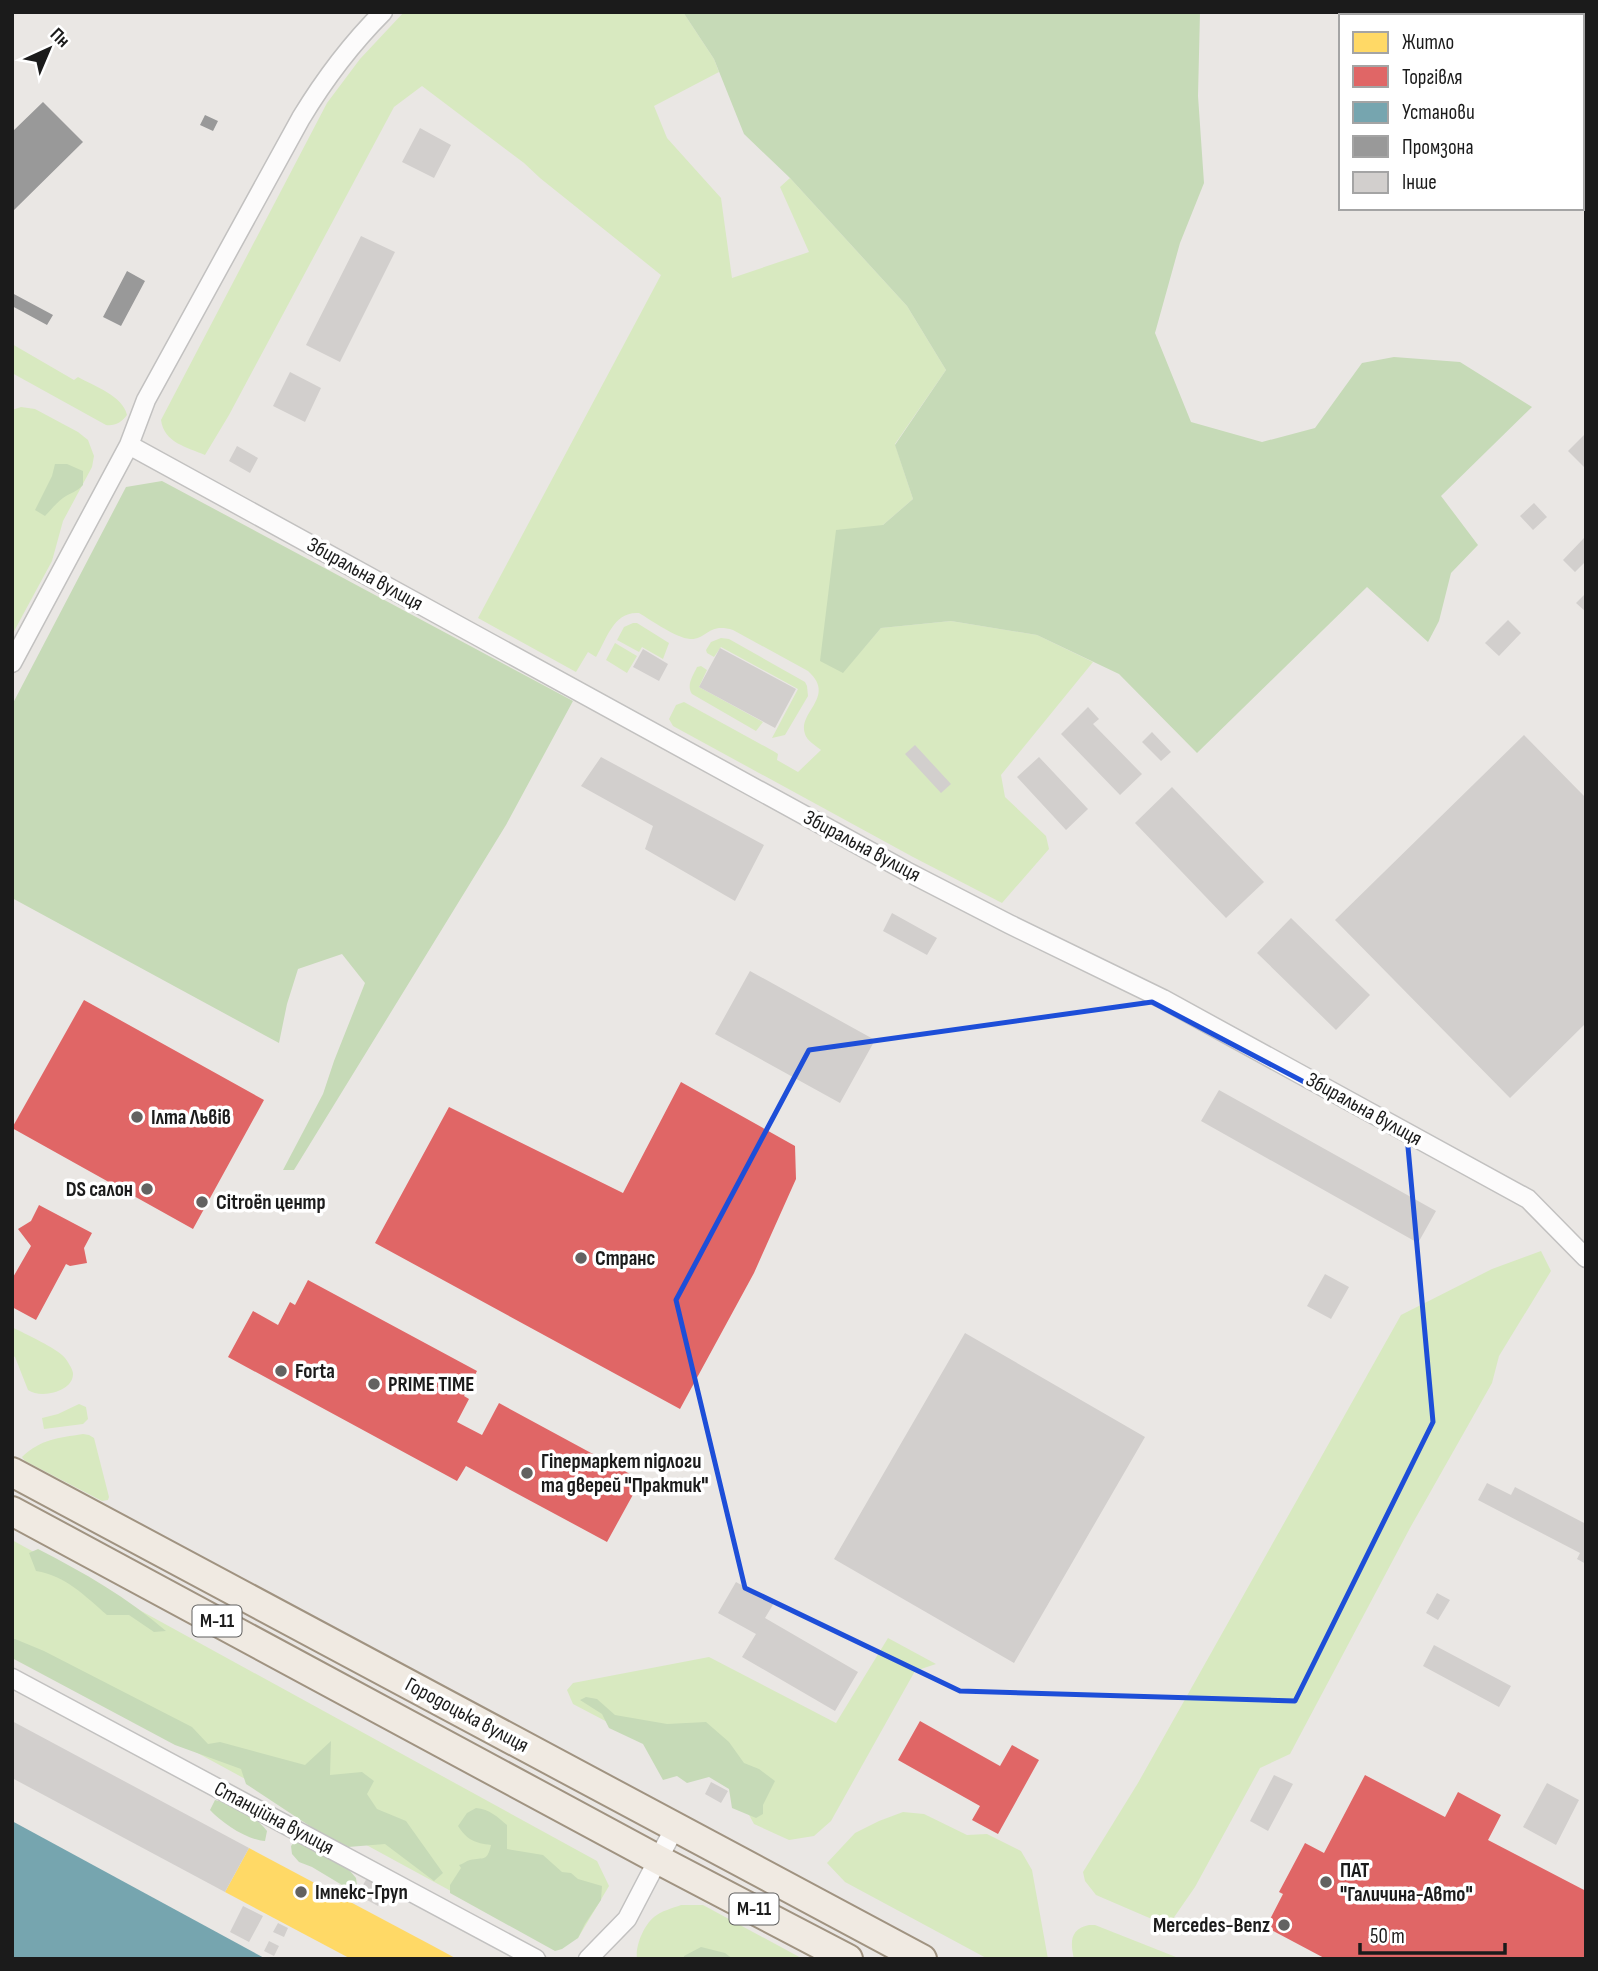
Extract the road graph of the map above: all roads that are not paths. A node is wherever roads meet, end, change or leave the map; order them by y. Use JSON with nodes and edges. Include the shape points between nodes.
{"nodes":[{"id":1,"x":383,"y":12,"type":"edge"},
{"id":2,"x":129,"y":445,"type":"junction"},
{"id":3,"x":12,"y":663,"type":"edge"},
{"id":4,"x":1586,"y":1258,"type":"edge"},
{"id":5,"x":12,"y":1472,"type":"edge"},
{"id":6,"x":12,"y":1511,"type":"edge"},
{"id":7,"x":12,"y":1678,"type":"edge"},
{"id":8,"x":675,"y":1827,"type":"junction"},
{"id":9,"x":659,"y":1860,"type":"junction"},
{"id":10,"x":536,"y":1959,"type":"edge"},
{"id":11,"x":588,"y":1959,"type":"edge"},
{"id":12,"x":848,"y":1959,"type":"edge"},
{"id":13,"x":922,"y":1959,"type":"edge"}],
"edges":[{"from":1,"to":2,"type":"street","via":[[344,54],[301,118],[146,400]]},
{"from":2,"to":3,"type":"street"},
{"from":2,"to":4,"type":"street","name":"Збиральна вулиця","via":[[906,871],[1163,999],[1528,1199]]},
{"from":5,"to":8,"type":"main road","name":"Городоцька вулиця","number":"М-11"},
{"from":6,"to":9,"type":"main road","name":"Городоцька вулиця","number":"М-11"},
{"from":7,"to":10,"type":"street","name":"Станційна вулиця"},
{"from":8,"to":9,"type":"street"},
{"from":8,"to":13,"type":"main road","name":"Городоцька вулиця","number":"М-11"},
{"from":9,"to":11,"type":"street","via":[[627,1919]]},
{"from":9,"to":12,"type":"main road","name":"Городоцька вулиця","number":"М-11"}]}
